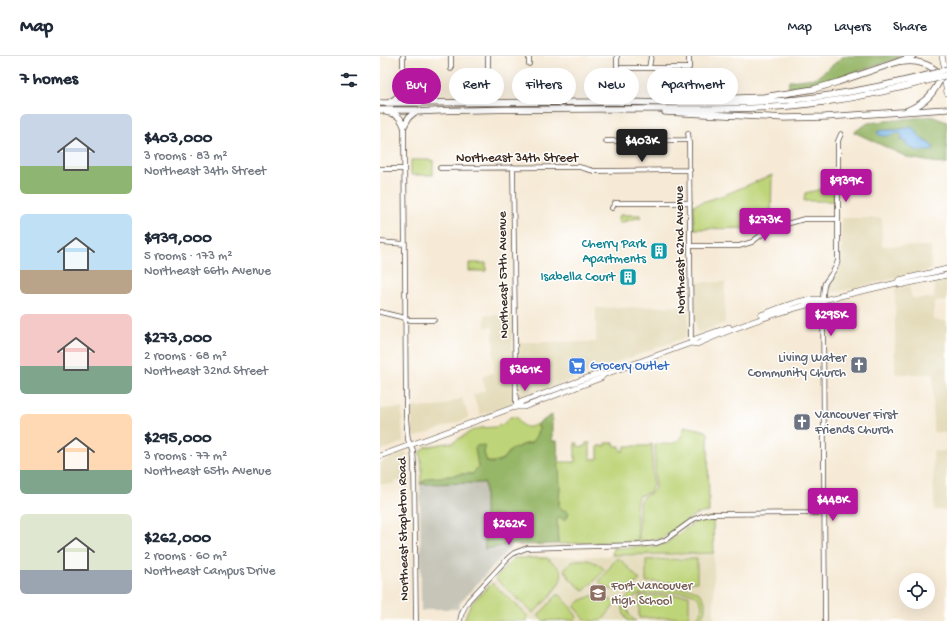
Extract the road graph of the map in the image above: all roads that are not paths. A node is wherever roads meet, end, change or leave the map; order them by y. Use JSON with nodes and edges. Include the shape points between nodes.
{"nodes":[{"id":1,"x":403,"y":56,"type":"edge"},
{"id":2,"x":451,"y":56,"type":"edge"},
{"id":3,"x":488,"y":56,"type":"edge"},
{"id":4,"x":529,"y":56,"type":"edge"},
{"id":5,"x":617,"y":56,"type":"edge"},
{"id":6,"x":651,"y":56,"type":"edge"},
{"id":7,"x":689,"y":56,"type":"edge"},
{"id":8,"x":913,"y":56,"type":"edge"},
{"id":9,"x":942,"y":56,"type":"edge"},
{"id":10,"x":897,"y":62,"type":"junction"},
{"id":11,"x":530,"y":64,"type":"dead end"},
{"id":12,"x":403,"y":68,"type":"edge"},
{"id":13,"x":451,"y":68,"type":"edge"},
{"id":14,"x":488,"y":68,"type":"dead end"},
{"id":15,"x":647,"y":68,"type":"edge"},
{"id":16,"x":649,"y":68,"type":"edge"},
{"id":17,"x":689,"y":68,"type":"edge"},
{"id":18,"x":946,"y":74,"type":"edge"},
{"id":19,"x":933,"y":76,"type":"junction"},
{"id":20,"x":947,"y":93,"type":"edge"},
{"id":21,"x":392,"y":101,"type":"edge"},
{"id":22,"x":639,"y":101,"type":"edge"},
{"id":23,"x":584,"y":102,"type":"edge"},
{"id":24,"x":639,"y":102,"type":"edge"},
{"id":25,"x":380,"y":103,"type":"edge"},
{"id":26,"x":387,"y":103,"type":"junction"},
{"id":27,"x":441,"y":103,"type":"edge"},
{"id":28,"x":448,"y":103,"type":"junction"},
{"id":29,"x":619,"y":109,"type":"junction"},
{"id":30,"x":947,"y":109,"type":"edge"},
{"id":31,"x":380,"y":110,"type":"edge"},
{"id":32,"x":450,"y":110,"type":"junction"},
{"id":33,"x":898,"y":112,"type":"junction"},
{"id":34,"x":404,"y":126,"type":"junction"},
{"id":35,"x":688,"y":133,"type":"dead end"},
{"id":36,"x":841,"y":134,"type":"dead end"},
{"id":37,"x":690,"y":140,"type":"junction"},
{"id":38,"x":606,"y":141,"type":"dead end"},
{"id":39,"x":513,"y":167,"type":"junction"},
{"id":40,"x":440,"y":168,"type":"dead end"},
{"id":41,"x":380,"y":169,"type":"edge"},
{"id":42,"x":404,"y":169,"type":"junction"},
{"id":43,"x":690,"y":170,"type":"junction"},
{"id":44,"x":690,"y":203,"type":"junction"},
{"id":45,"x":612,"y":208,"type":"dead end"},
{"id":46,"x":838,"y":219,"type":"junction"},
{"id":47,"x":380,"y":242,"type":"edge"},
{"id":48,"x":405,"y":244,"type":"junction"},
{"id":49,"x":690,"y":246,"type":"junction"},
{"id":50,"x":947,"y":269,"type":"edge"},
{"id":51,"x":947,"y":274,"type":"edge"},
{"id":52,"x":897,"y":283,"type":"junction"},
{"id":53,"x":822,"y":300,"type":"junction"},
{"id":54,"x":380,"y":312,"type":"edge"},
{"id":55,"x":405,"y":318,"type":"junction"},
{"id":56,"x":434,"y":320,"type":"dead end"},
{"id":57,"x":692,"y":343,"type":"junction"},
{"id":58,"x":516,"y":407,"type":"junction"},
{"id":59,"x":410,"y":445,"type":"junction"},
{"id":60,"x":380,"y":456,"type":"edge"},
{"id":61,"x":825,"y":513,"type":"junction"},
{"id":62,"x":416,"y":621,"type":"edge"},
{"id":63,"x":460,"y":621,"type":"edge"},
{"id":64,"x":825,"y":621,"type":"edge"}],
"edges":[{"from":1,"to":12,"type":"street"},
{"from":2,"to":13,"type":"street"},
{"from":3,"to":14,"type":"street"},
{"from":4,"to":11,"type":"street"},
{"from":5,"to":15,"type":"street","via":[[617,68]]},
{"from":6,"to":16,"type":"street"},
{"from":7,"to":17,"type":"street"},
{"from":8,"to":10,"type":"highway"},
{"from":9,"to":18,"type":"main road"},
{"from":10,"to":18,"type":"highway","via":[[923,63]]},
{"from":10,"to":22,"type":"highway","via":[[821,87],[780,95]]},
{"from":18,"to":19,"type":"highway","bridge":true},
{"from":18,"to":20,"type":"main road"},
{"from":18,"to":33,"type":"highway","via":[[928,98],[913,108]]},
{"from":19,"to":24,"type":"highway","via":[[868,89],[787,100]]},
{"from":19,"to":29,"type":"highway","via":[[875,94],[804,105],[737,109]]},
{"from":21,"to":26,"type":"highway"},
{"from":23,"to":28,"type":"highway"},
{"from":25,"to":26,"type":"highway"},
{"from":26,"to":28,"type":"highway"},
{"from":27,"to":28,"type":"highway"},
{"from":29,"to":32,"type":"highway"},
{"from":29,"to":33,"type":"highway","via":[[785,118]]},
{"from":30,"to":33,"type":"highway"},
{"from":31,"to":32,"type":"highway"},
{"from":31,"to":34,"type":"highway","via":[[396,115]]},
{"from":32,"to":34,"type":"highway","via":[[415,112]]},
{"from":34,"to":42,"type":"street","name":"Northeast Stapleton Road"},
{"from":35,"to":37,"type":"street","name":"Northeast 62nd Avenue"},
{"from":36,"to":46,"type":"street","via":[[838,141]]},
{"from":37,"to":38,"type":"street"},
{"from":37,"to":43,"type":"street","name":"Northeast 62nd Avenue"},
{"from":39,"to":40,"type":"street","name":"Northeast 34th Street"},
{"from":39,"to":43,"type":"street","name":"Northeast 34th Street","via":[[579,167],[594,171]]},
{"from":39,"to":58,"type":"street","name":"Northeast 57th Avenue"},
{"from":41,"to":42,"type":"street"},
{"from":42,"to":48,"type":"street","name":"Northeast Stapleton Road"},
{"from":43,"to":44,"type":"street","name":"Northeast 62nd Avenue"},
{"from":44,"to":45,"type":"street","via":[[615,203]]},
{"from":44,"to":49,"type":"street","name":"Northeast 62nd Avenue"},
{"from":46,"to":49,"type":"street","via":[[804,219],[769,229],[752,242],[739,246]]},
{"from":46,"to":53,"type":"street","via":[[838,260],[836,268],[826,282]]},
{"from":47,"to":48,"type":"street"},
{"from":48,"to":55,"type":"street","name":"Northeast Stapleton Road"},
{"from":49,"to":57,"type":"street","name":"Northeast 62nd Avenue"},
{"from":50,"to":52,"type":"main road","via":[[899,280]]},
{"from":51,"to":52,"type":"main road","via":[[900,285]]},
{"from":52,"to":53,"type":"main road"},
{"from":53,"to":57,"type":"main road","via":[[756,320],[697,344]]},
{"from":53,"to":61,"type":"street"},
{"from":54,"to":55,"type":"street"},
{"from":55,"to":56,"type":"street"},
{"from":55,"to":59,"type":"street","name":"Northeast Stapleton Road","via":[[406,417]]},
{"from":57,"to":58,"type":"main road","via":[[603,375],[600,373],[522,402]]},
{"from":58,"to":59,"type":"main road"},
{"from":59,"to":60,"type":"main road"},
{"from":59,"to":62,"type":"street","name":"Northeast Stapleton Road","via":[[414,463]]},
{"from":61,"to":63,"type":"street","via":[[711,514],[694,519],[657,543],[527,548],[508,558],[469,600]]},
{"from":61,"to":64,"type":"street"}]}
